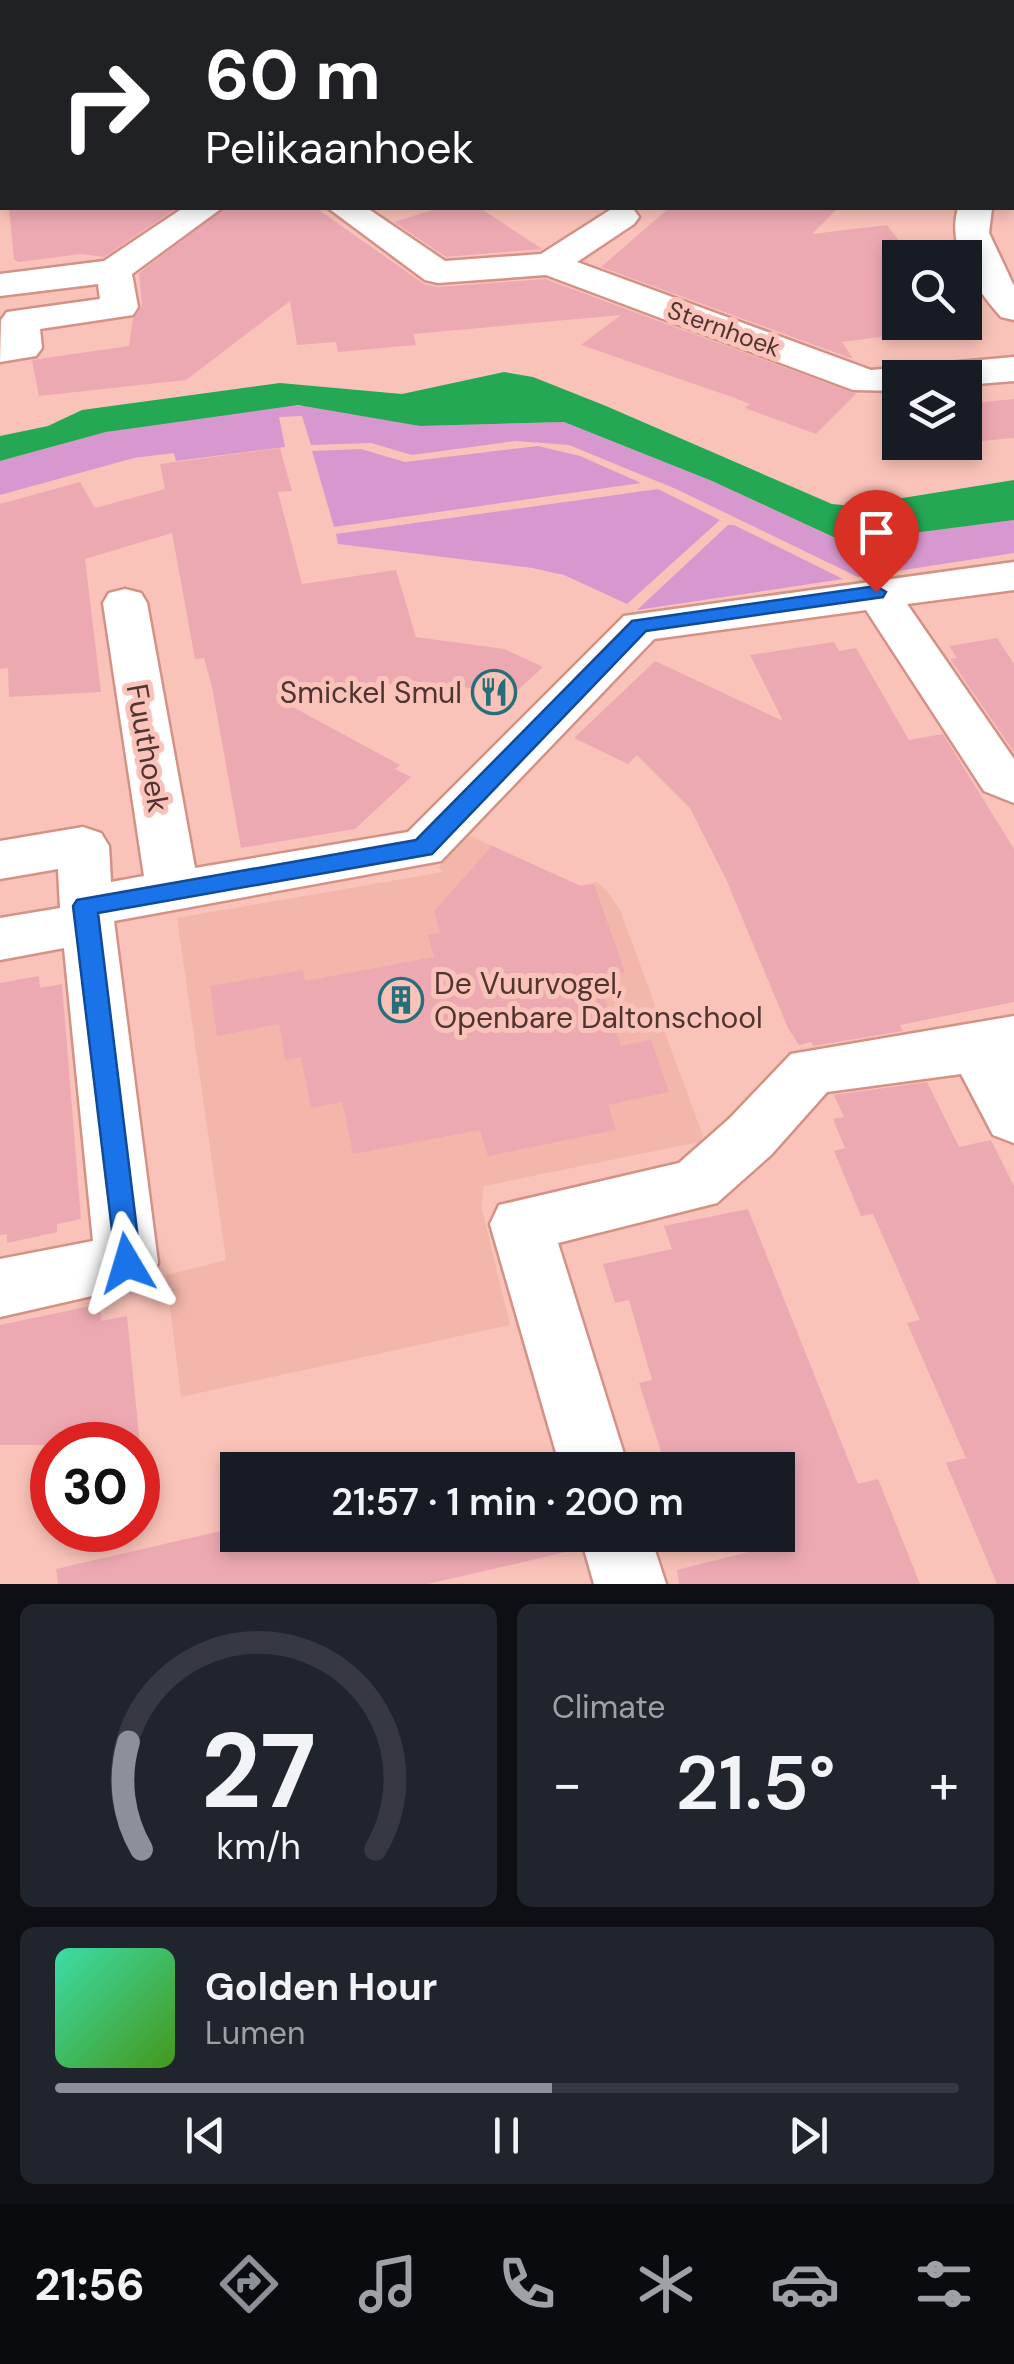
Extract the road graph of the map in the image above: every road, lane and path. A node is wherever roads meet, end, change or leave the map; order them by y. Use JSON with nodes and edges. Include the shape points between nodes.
{"nodes":[{"id":1,"x":202,"y":210,"type":"edge"},
{"id":2,"x":348,"y":210,"type":"edge"},
{"id":3,"x":972,"y":212,"type":"edge"},
{"id":4,"x":622,"y":218,"type":"dead end"},
{"id":5,"x":550,"y":264,"type":"junction"},
{"id":6,"x":114,"y":271,"type":"junction"},
{"id":7,"x":0,"y":284,"type":"edge"},
{"id":8,"x":1014,"y":309,"type":"edge"},
{"id":9,"x":0,"y":352,"type":"edge"},
{"id":10,"x":1014,"y":369,"type":"edge"},
{"id":11,"x":982,"y":372,"type":"edge"},
{"id":12,"x":882,"y":381,"type":"edge"},
{"id":13,"x":1014,"y":576,"type":"edge"},
{"id":14,"x":876,"y":592,"type":"junction"},
{"id":15,"x":125,"y":603,"type":"dead end"},
{"id":16,"x":1014,"y":785,"type":"edge"},
{"id":17,"x":0,"y":860,"type":"edge"},
{"id":18,"x":174,"y":892,"type":"junction"},
{"id":19,"x":86,"y":915,"type":"junction"},
{"id":20,"x":0,"y":939,"type":"edge"},
{"id":21,"x":996,"y":1044,"type":"edge"},
{"id":22,"x":1014,"y":1118,"type":"edge"},
{"id":23,"x":0,"y":1288,"type":"edge"},
{"id":24,"x":591,"y":1452,"type":"edge"},
{"id":25,"x":620,"y":1552,"type":"edge"},
{"id":26,"x":630,"y":1584,"type":"edge"}],
"edges":[{"from":1,"to":6,"type":"street"},
{"from":2,"to":5,"type":"street","name":"Sternhoek","via":[[438,272]]},
{"from":3,"to":8,"type":"street","via":[[979,258]]},
{"from":4,"to":5,"type":"street","name":"Sternhoek"},
{"from":5,"to":12,"type":"street","name":"Sternhoek","via":[[867,382]]},
{"from":6,"to":7,"type":"street"},
{"from":6,"to":9,"type":"street","via":[[120,307],[20,320],[24,348]]},
{"from":10,"to":11,"type":"street"},
{"from":13,"to":14,"type":"street"},
{"from":14,"to":16,"type":"street","via":[[1002,779]]},
{"from":14,"to":18,"type":"street","via":[[640,626],[423,848]]},
{"from":15,"to":18,"type":"street","name":"Fuuthoek"},
{"from":17,"to":19,"type":"street","via":[[82,846]]},
{"from":18,"to":19,"type":"street"},
{"from":19,"to":20,"type":"street"},
{"from":19,"to":23,"type":"street","via":[[127,1263]]},
{"from":21,"to":22,"type":"street"},
{"from":21,"to":24,"type":"street","via":[[811,1071],[696,1186],[521,1224]]},
{"from":25,"to":26,"type":"street"}]}
